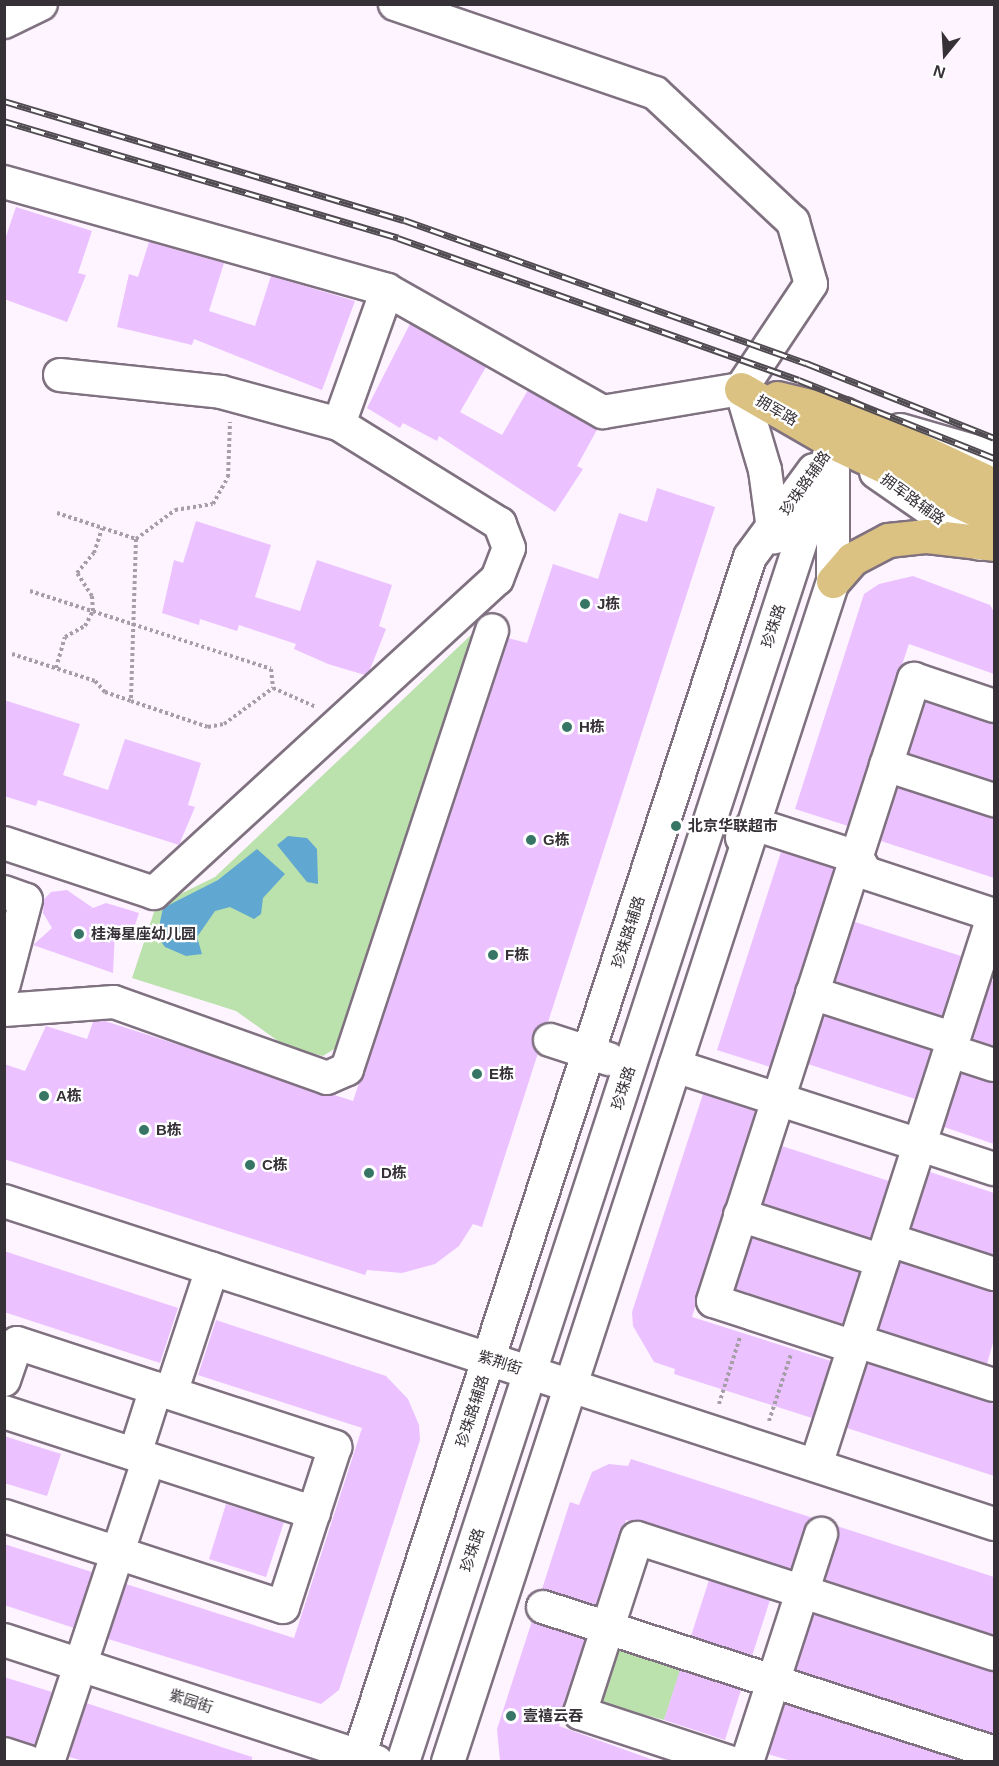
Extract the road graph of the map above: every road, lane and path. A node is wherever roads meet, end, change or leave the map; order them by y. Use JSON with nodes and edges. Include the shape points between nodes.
{"nodes":[{"id":1,"x":41,"y":4,"type":"edge"},
{"id":2,"x":395,"y":4,"type":"edge"},
{"id":3,"x":4,"y":22,"type":"edge"},
{"id":4,"x":4,"y":182,"type":"edge"},
{"id":5,"x":387,"y":290,"type":"junction"},
{"id":6,"x":60,"y":375,"type":"dead end"},
{"id":7,"x":741,"y":389,"type":"junction"},
{"id":8,"x":221,"y":392,"type":"junction"},
{"id":9,"x":339,"y":424,"type":"junction"},
{"id":10,"x":838,"y":428,"type":"junction"},
{"id":11,"x":994,"y":457,"type":"edge"},
{"id":12,"x":994,"y":485,"type":"edge"},
{"id":13,"x":57,"y":513,"type":"dead end"},
{"id":14,"x":994,"y":518,"type":"edge"},
{"id":15,"x":102,"y":528,"type":"junction"},
{"id":16,"x":774,"y":528,"type":"junction"},
{"id":17,"x":136,"y":539,"type":"junction"},
{"id":18,"x":986,"y":545,"type":"edge"},
{"id":19,"x":833,"y":581,"type":"junction"},
{"id":20,"x":30,"y":591,"type":"dead end"},
{"id":21,"x":93,"y":611,"type":"junction"},
{"id":22,"x":134,"y":624,"type":"junction"},
{"id":23,"x":773,"y":626,"type":"junction"},
{"id":24,"x":492,"y":630,"type":"dead end"},
{"id":25,"x":12,"y":654,"type":"dead end"},
{"id":26,"x":56,"y":668,"type":"junction"},
{"id":27,"x":273,"y":688,"type":"junction"},
{"id":28,"x":131,"y":701,"type":"junction"},
{"id":29,"x":994,"y":706,"type":"edge"},
{"id":30,"x":335,"y":727,"type":"junction"},
{"id":31,"x":886,"y":765,"type":"junction"},
{"id":32,"x":994,"y":800,"type":"edge"},
{"id":33,"x":754,"y":824,"type":"junction"},
{"id":34,"x":4,"y":843,"type":"edge"},
{"id":35,"x":857,"y":857,"type":"junction"},
{"id":36,"x":4,"y":892,"type":"edge"},
{"id":37,"x":680,"y":913,"type":"junction"},
{"id":38,"x":994,"y":914,"type":"edge"},
{"id":39,"x":4,"y":984,"type":"edge"},
{"id":40,"x":812,"y":993,"type":"junction"},
{"id":41,"x":4,"y":1010,"type":"edge"},
{"id":42,"x":550,"y":1040,"type":"dead end"},
{"id":43,"x":589,"y":1052,"type":"junction"},
{"id":44,"x":972,"y":1053,"type":"edge"},
{"id":45,"x":630,"y":1065,"type":"junction"},
{"id":46,"x":675,"y":1066,"type":"junction"},
{"id":47,"x":778,"y":1099,"type":"junction"},
{"id":48,"x":926,"y":1147,"type":"junction"},
{"id":49,"x":994,"y":1169,"type":"edge"},
{"id":50,"x":4,"y":1201,"type":"edge"},
{"id":51,"x":740,"y":1215,"type":"junction"},
{"id":52,"x":890,"y":1252,"type":"junction"},
{"id":53,"x":212,"y":1269,"type":"junction"},
{"id":54,"x":994,"y":1274,"type":"edge"},
{"id":55,"x":748,"y":1313,"type":"junction"},
{"id":56,"x":799,"y":1329,"type":"junction"},
{"id":57,"x":860,"y":1345,"type":"junction"},
{"id":58,"x":489,"y":1359,"type":"junction"},
{"id":59,"x":530,"y":1372,"type":"junction"},
{"id":60,"x":4,"y":1380,"type":"edge"},
{"id":61,"x":571,"y":1385,"type":"junction"},
{"id":62,"x":994,"y":1385,"type":"edge"},
{"id":63,"x":164,"y":1391,"type":"junction"},
{"id":64,"x":4,"y":1412,"type":"edge"},
{"id":65,"x":710,"y":1431,"type":"junction"},
{"id":66,"x":761,"y":1447,"type":"junction"},
{"id":67,"x":142,"y":1457,"type":"junction"},
{"id":68,"x":816,"y":1465,"type":"junction"},
{"id":69,"x":314,"y":1513,"type":"junction"},
{"id":70,"x":4,"y":1516,"type":"edge"},
{"id":71,"x":994,"y":1524,"type":"edge"},
{"id":72,"x":821,"y":1534,"type":"dead end"},
{"id":73,"x":118,"y":1553,"type":"junction"},
{"id":74,"x":802,"y":1592,"type":"junction"},
{"id":75,"x":543,"y":1607,"type":"dead end"},
{"id":76,"x":608,"y":1629,"type":"junction"},
{"id":77,"x":4,"y":1640,"type":"edge"},
{"id":78,"x":994,"y":1654,"type":"edge"},
{"id":79,"x":80,"y":1664,"type":"junction"},
{"id":80,"x":773,"y":1682,"type":"junction"},
{"id":81,"x":994,"y":1753,"type":"edge"},
{"id":82,"x":4,"y":1754,"type":"edge"},
{"id":83,"x":365,"y":1760,"type":"edge"},
{"id":84,"x":28,"y":1761,"type":"edge"},
{"id":85,"x":48,"y":1761,"type":"edge"},
{"id":86,"x":403,"y":1761,"type":"edge"},
{"id":87,"x":448,"y":1761,"type":"edge"},
{"id":88,"x":729,"y":1761,"type":"edge"},
{"id":89,"x":747,"y":1761,"type":"edge"}],
"edges":[{"from":1,"to":3,"type":"street"},
{"from":2,"to":7,"type":"street","via":[[656,93],[793,222],[811,284]]},
{"from":4,"to":5,"type":"street"},
{"from":5,"to":7,"type":"street","via":[[603,412]]},
{"from":5,"to":9,"type":"street"},
{"from":6,"to":8,"type":"street"},
{"from":7,"to":10,"type":"main road","name":"拥军路"},
{"from":7,"to":16,"type":"street","via":[[765,470]]},
{"from":8,"to":9,"type":"street"},
{"from":8,"to":17,"type":"path","via":[[231,425],[228,477],[213,504],[176,510]]},
{"from":9,"to":30,"type":"street","via":[[500,525],[509,548],[497,579]]},
{"from":10,"to":11,"type":"street"},
{"from":10,"to":12,"type":"main road","name":"拥军路"},
{"from":10,"to":14,"type":"main road","name":"拥军路"},
{"from":10,"to":16,"type":"street","name":"珍珠路辅路"},
{"from":10,"to":18,"type":"street","name":"拥军路辅路"},
{"from":10,"to":19,"type":"street","name":"珍珠路辅路"},
{"from":10,"to":23,"type":"street","name":"珍珠路"},
{"from":13,"to":15,"type":"path"},
{"from":15,"to":17,"type":"path"},
{"from":15,"to":21,"type":"path","via":[[94,553],[77,573],[92,596]]},
{"from":16,"to":23,"type":"street"},
{"from":16,"to":43,"type":"street","name":"珍珠路辅路","via":[[750,557]]},
{"from":17,"to":22,"type":"path"},
{"from":18,"to":19,"type":"main road","via":[[888,540],[852,559]]},
{"from":19,"to":33,"type":"street","name":"珍珠路辅路"},
{"from":20,"to":21,"type":"path"},
{"from":21,"to":22,"type":"path"},
{"from":21,"to":26,"type":"path","via":[[85,626],[65,637]]},
{"from":22,"to":27,"type":"path","via":[[271,669]]},
{"from":22,"to":28,"type":"path"},
{"from":23,"to":37,"type":"street","name":"珍珠路"},
{"from":24,"to":41,"type":"street","via":[[346,1069],[327,1078],[114,1002]]},
{"from":25,"to":26,"type":"path"},
{"from":26,"to":28,"type":"path"},
{"from":27,"to":28,"type":"path","via":[[224,724],[208,727]]},
{"from":27,"to":30,"type":"path","via":[[309,700]]},
{"from":29,"to":31,"type":"street","via":[[914,680]]},
{"from":30,"to":34,"type":"street","via":[[154,893]]},
{"from":31,"to":32,"type":"street"},
{"from":31,"to":35,"type":"street"},
{"from":33,"to":35,"type":"street"},
{"from":33,"to":37,"type":"street"},
{"from":33,"to":46,"type":"street","name":"珍珠路辅路"},
{"from":35,"to":38,"type":"street","via":[[866,873]]},
{"from":35,"to":40,"type":"street"},
{"from":36,"to":39,"type":"street","via":[[26,900]]},
{"from":37,"to":45,"type":"street","name":"珍珠路"},
{"from":38,"to":44,"type":"street"},
{"from":40,"to":44,"type":"street"},
{"from":40,"to":47,"type":"street"},
{"from":42,"to":43,"type":"street"},
{"from":43,"to":45,"type":"street"},
{"from":43,"to":58,"type":"street","name":"珍珠路辅路"},
{"from":44,"to":48,"type":"street"},
{"from":45,"to":59,"type":"street","name":"珍珠路"},
{"from":46,"to":47,"type":"street"},
{"from":46,"to":61,"type":"street","name":"珍珠路辅路"},
{"from":47,"to":48,"type":"street"},
{"from":47,"to":51,"type":"street"},
{"from":48,"to":49,"type":"street"},
{"from":48,"to":52,"type":"street"},
{"from":50,"to":53,"type":"street","name":"紫荆街"},
{"from":51,"to":52,"type":"street"},
{"from":51,"to":55,"type":"street","via":[[712,1301]]},
{"from":52,"to":54,"type":"street"},
{"from":52,"to":57,"type":"street"},
{"from":53,"to":58,"type":"street","name":"紫荆街"},
{"from":53,"to":63,"type":"street"},
{"from":55,"to":56,"type":"street"},
{"from":55,"to":65,"type":"path"},
{"from":56,"to":57,"type":"street"},
{"from":56,"to":66,"type":"path"},
{"from":57,"to":62,"type":"street"},
{"from":57,"to":68,"type":"street"},
{"from":58,"to":59,"type":"street","name":"紫荆街"},
{"from":58,"to":83,"type":"street","name":"珍珠路辅路"},
{"from":59,"to":61,"type":"street","name":"紫荆街"},
{"from":59,"to":86,"type":"street","name":"珍珠路"},
{"from":60,"to":63,"type":"street","via":[[17,1343]]},
{"from":61,"to":65,"type":"street","name":"紫荆街"},
{"from":61,"to":87,"type":"street","name":"珍珠路辅路"},
{"from":63,"to":67,"type":"street"},
{"from":63,"to":69,"type":"street","via":[[335,1447]]},
{"from":64,"to":67,"type":"street"},
{"from":65,"to":66,"type":"street","name":"紫荆街"},
{"from":66,"to":68,"type":"street","name":"紫荆街"},
{"from":67,"to":69,"type":"street"},
{"from":67,"to":73,"type":"street"},
{"from":68,"to":71,"type":"street","name":"紫荆街"},
{"from":69,"to":73,"type":"street","via":[[283,1606]]},
{"from":70,"to":73,"type":"street"},
{"from":72,"to":74,"type":"street"},
{"from":73,"to":79,"type":"street"},
{"from":74,"to":76,"type":"street","via":[[637,1538]]},
{"from":74,"to":78,"type":"street"},
{"from":74,"to":80,"type":"street"},
{"from":75,"to":76,"type":"street"},
{"from":76,"to":80,"type":"street"},
{"from":76,"to":88,"type":"street","via":[[580,1713]]},
{"from":77,"to":79,"type":"street","name":"紫园街"},
{"from":79,"to":83,"type":"street","name":"紫园街"},
{"from":79,"to":85,"type":"street"},
{"from":80,"to":81,"type":"street"},
{"from":80,"to":89,"type":"street"},
{"from":82,"to":84,"type":"street"}]}
